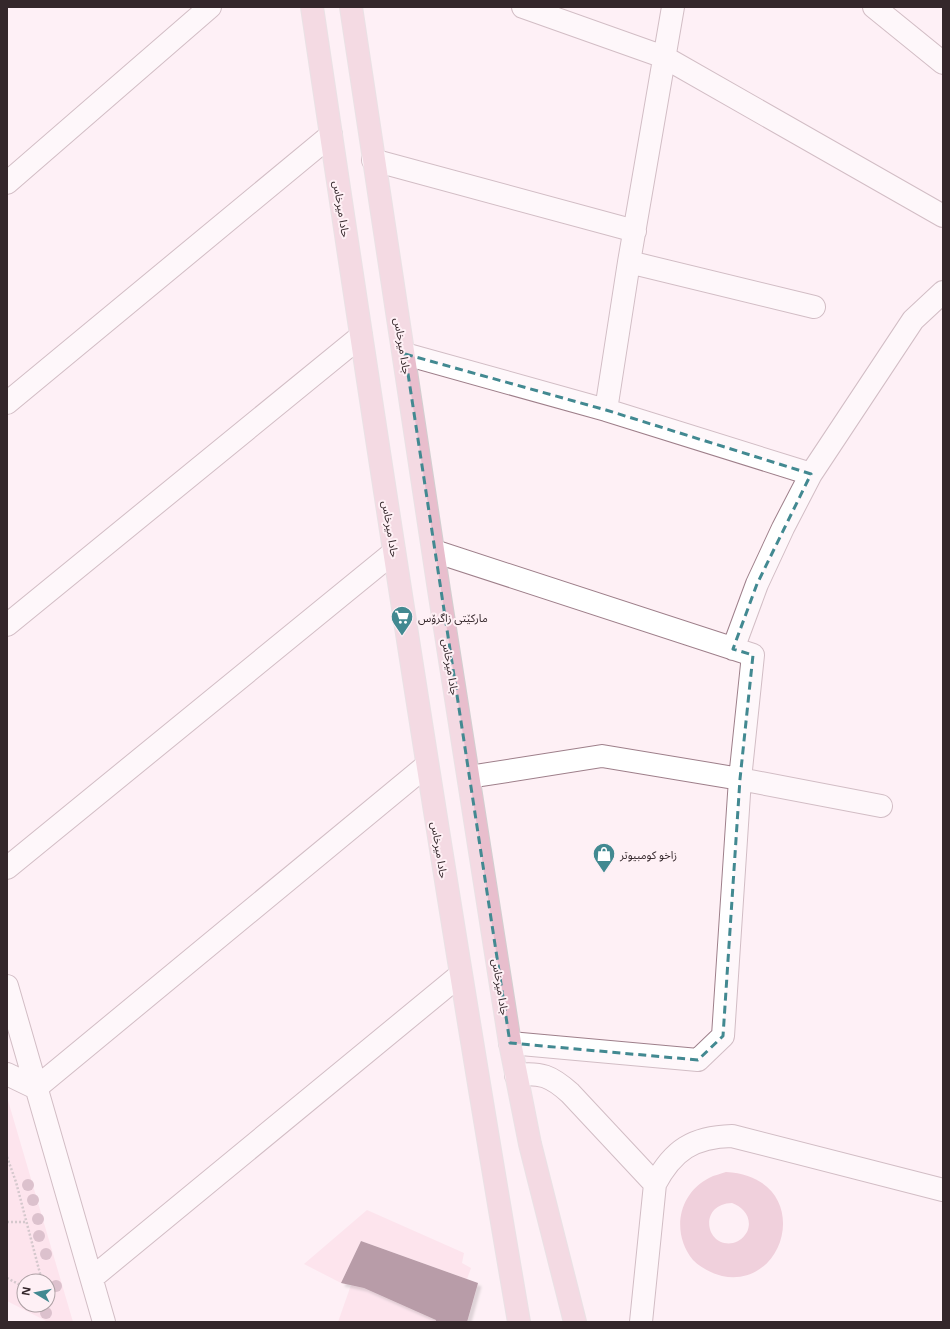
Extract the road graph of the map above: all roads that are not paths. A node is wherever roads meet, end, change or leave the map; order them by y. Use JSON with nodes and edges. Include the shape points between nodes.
{"nodes":[{"id":1,"x":210,"y":7,"type":"edge"},
{"id":2,"x":312,"y":7,"type":"edge"},
{"id":3,"x":351,"y":7,"type":"edge"},
{"id":4,"x":523,"y":7,"type":"edge"},
{"id":5,"x":673,"y":7,"type":"edge"},
{"id":6,"x":874,"y":7,"type":"edge"},
{"id":7,"x":664,"y":56,"type":"junction"},
{"id":8,"x":943,"y":63,"type":"edge"},
{"id":9,"x":331,"y":135,"type":"junction"},
{"id":10,"x":373,"y":160,"type":"junction"},
{"id":11,"x":7,"y":183,"type":"edge"},
{"id":12,"x":943,"y":216,"type":"edge"},
{"id":13,"x":635,"y":232,"type":"junction"},
{"id":14,"x":629,"y":262,"type":"junction"},
{"id":15,"x":943,"y":292,"type":"edge"},
{"id":16,"x":814,"y":307,"type":"dead end"},
{"id":17,"x":361,"y":336,"type":"junction"},
{"id":18,"x":404,"y":354,"type":"junction"},
{"id":19,"x":7,"y":403,"type":"edge"},
{"id":20,"x":606,"y":410,"type":"junction"},
{"id":21,"x":811,"y":474,"type":"junction"},
{"id":22,"x":434,"y":551,"type":"junction"},
{"id":23,"x":394,"y":552,"type":"junction"},
{"id":24,"x":7,"y":625,"type":"edge"},
{"id":25,"x":733,"y":649,"type":"junction"},
{"id":26,"x":427,"y":765,"type":"junction"},
{"id":27,"x":469,"y":777,"type":"junction"},
{"id":28,"x":740,"y":779,"type":"junction"},
{"id":29,"x":881,"y":806,"type":"dead end"},
{"id":30,"x":7,"y":868,"type":"edge"},
{"id":31,"x":460,"y":975,"type":"junction"},
{"id":32,"x":7,"y":986,"type":"edge"},
{"id":33,"x":510,"y":1043,"type":"junction"},
{"id":34,"x":7,"y":1074,"type":"edge"},
{"id":35,"x":516,"y":1075,"type":"junction"},
{"id":36,"x":36,"y":1088,"type":"junction"},
{"id":37,"x":655,"y":1184,"type":"junction"},
{"id":38,"x":943,"y":1190,"type":"edge"},
{"id":39,"x":92,"y":1278,"type":"junction"},
{"id":40,"x":104,"y":1322,"type":"edge"},
{"id":41,"x":519,"y":1322,"type":"edge"},
{"id":42,"x":575,"y":1322,"type":"edge"},
{"id":43,"x":641,"y":1322,"type":"edge"}],
"edges":[{"from":1,"to":11,"type":"street"},
{"from":2,"to":9,"type":"main road","name":"حادا ميرخاس"},
{"from":3,"to":10,"type":"main road","name":"جادا ميرخاس"},
{"from":4,"to":7,"type":"street"},
{"from":5,"to":7,"type":"street"},
{"from":6,"to":8,"type":"street"},
{"from":7,"to":12,"type":"street"},
{"from":7,"to":13,"type":"street"},
{"from":9,"to":17,"type":"main road","name":"حادا ميرخاس"},
{"from":9,"to":19,"type":"street"},
{"from":10,"to":13,"type":"street"},
{"from":10,"to":18,"type":"main road","name":"جادا ميرخاس"},
{"from":13,"to":14,"type":"street"},
{"from":14,"to":16,"type":"street"},
{"from":14,"to":20,"type":"street"},
{"from":15,"to":21,"type":"street","via":[[913,320]]},
{"from":17,"to":23,"type":"main road","name":"حادا ميرخاس"},
{"from":17,"to":24,"type":"street"},
{"from":18,"to":20,"type":"street"},
{"from":18,"to":22,"type":"main road","name":"جادا ميرخاس"},
{"from":20,"to":21,"type":"street"},
{"from":21,"to":25,"type":"street","via":[[757,584]]},
{"from":22,"to":25,"type":"street"},
{"from":22,"to":27,"type":"main road","name":"جادا ميرخاس"},
{"from":23,"to":26,"type":"main road","name":"حادا ميرخاس"},
{"from":23,"to":30,"type":"street"},
{"from":25,"to":28,"type":"street","via":[[753,655]]},
{"from":26,"to":31,"type":"main road","name":"حادا ميرخاس"},
{"from":26,"to":36,"type":"street"},
{"from":27,"to":28,"type":"street","via":[[602,756]]},
{"from":27,"to":33,"type":"main road","name":"جادا ميرخاس"},
{"from":28,"to":29,"type":"street"},
{"from":28,"to":33,"type":"street","via":[[723,1036],[698,1060]]},
{"from":31,"to":39,"type":"street"},
{"from":31,"to":41,"type":"main road","name":"حادا ميرخاس"},
{"from":32,"to":36,"type":"street"},
{"from":33,"to":35,"type":"main road","name":"جادا ميرخاس"},
{"from":34,"to":36,"type":"street"},
{"from":35,"to":37,"type":"street","via":[[543,1075],[556,1081]]},
{"from":35,"to":42,"type":"main road","name":"جادا ميرخاس","via":[[546,1213]]},
{"from":36,"to":39,"type":"street"},
{"from":37,"to":38,"type":"street","via":[[664,1167],[677,1152],[694,1142],[712,1137],[732,1136]]},
{"from":37,"to":43,"type":"street"},
{"from":39,"to":40,"type":"street"}]}
